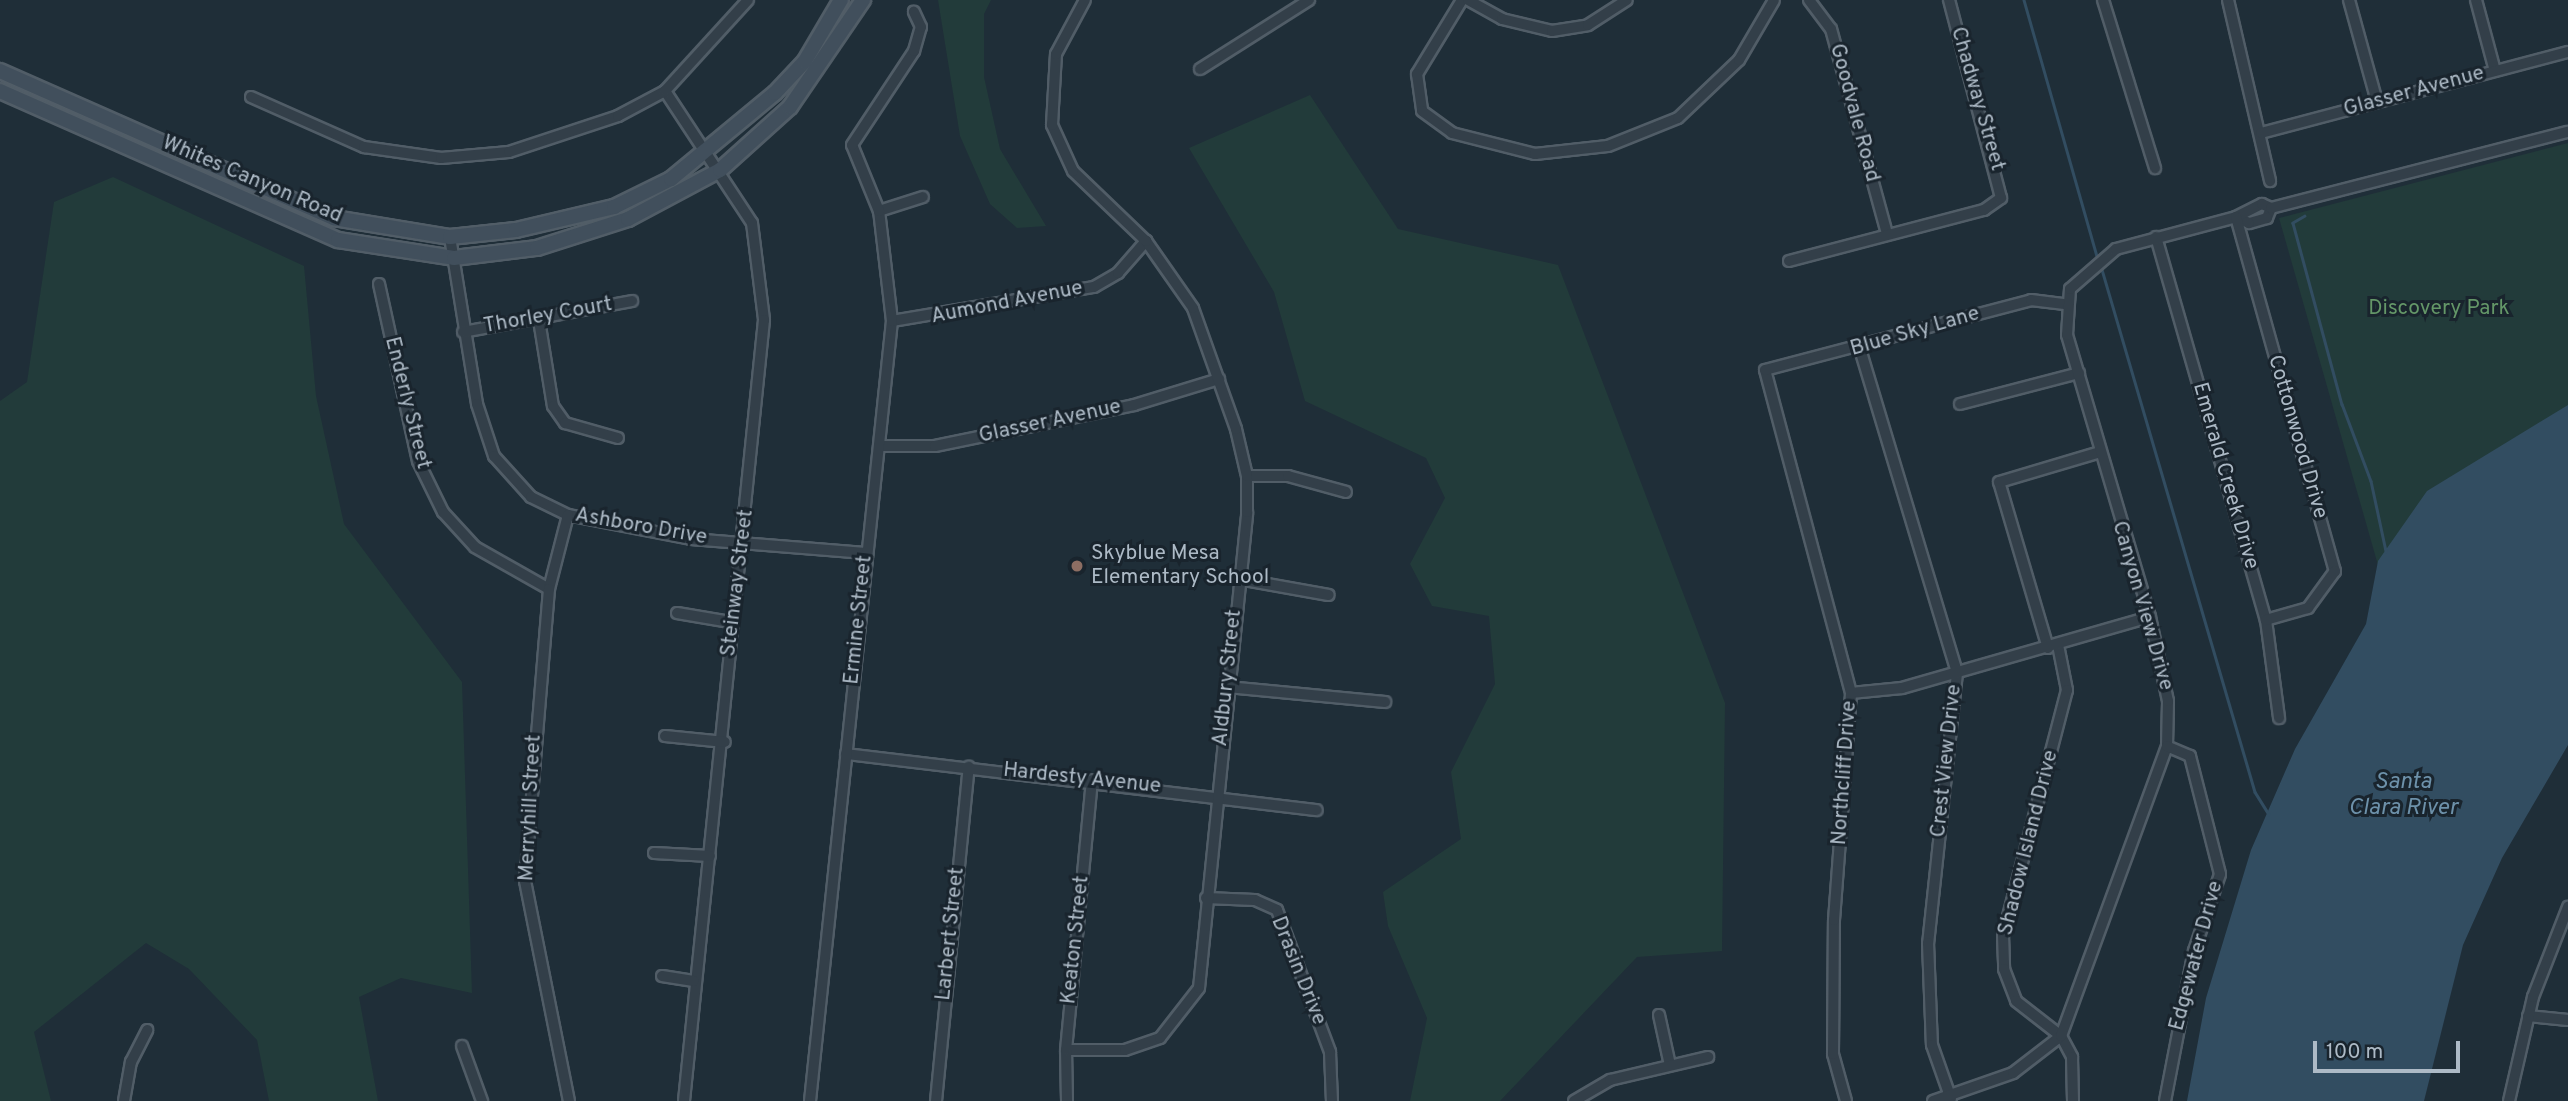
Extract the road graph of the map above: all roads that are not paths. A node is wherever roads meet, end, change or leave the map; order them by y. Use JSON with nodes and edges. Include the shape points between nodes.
{"nodes":[{"id":1,"x":748,"y":0,"type":"edge"},
{"id":2,"x":841,"y":0,"type":"edge"},
{"id":3,"x":863,"y":0,"type":"edge"},
{"id":4,"x":1085,"y":0,"type":"edge"},
{"id":5,"x":1309,"y":0,"type":"edge"},
{"id":6,"x":1462,"y":0,"type":"edge"},
{"id":7,"x":1468,"y":0,"type":"edge"},
{"id":8,"x":1627,"y":0,"type":"edge"},
{"id":9,"x":1774,"y":0,"type":"edge"},
{"id":10,"x":1809,"y":0,"type":"edge"},
{"id":11,"x":1949,"y":0,"type":"edge"},
{"id":12,"x":2103,"y":0,"type":"edge"},
{"id":13,"x":2228,"y":0,"type":"edge"},
{"id":14,"x":2349,"y":0,"type":"edge"},
{"id":15,"x":2476,"y":0,"type":"edge"},
{"id":16,"x":915,"y":12,"type":"dead end"},
{"id":17,"x":2568,"y":52,"type":"edge"},
{"id":18,"x":1200,"y":69,"type":"dead end"},
{"id":19,"x":0,"y":71,"type":"edge"},
{"id":20,"x":2495,"y":71,"type":"junction"},
{"id":21,"x":0,"y":91,"type":"edge"},
{"id":22,"x":665,"y":91,"type":"junction"},
{"id":23,"x":251,"y":97,"type":"dead end"},
{"id":24,"x":2377,"y":102,"type":"junction"},
{"id":25,"x":2568,"y":132,"type":"edge"},
{"id":26,"x":2261,"y":133,"type":"junction"},
{"id":27,"x":707,"y":151,"type":"junction"},
{"id":28,"x":2155,"y":168,"type":"dead end"},
{"id":29,"x":720,"y":170,"type":"junction"},
{"id":30,"x":2270,"y":181,"type":"dead end"},
{"id":31,"x":923,"y":197,"type":"dead end"},
{"id":32,"x":879,"y":211,"type":"junction"},
{"id":33,"x":2236,"y":217,"type":"junction"},
{"id":34,"x":1887,"y":234,"type":"junction"},
{"id":35,"x":450,"y":237,"type":"junction"},
{"id":36,"x":2157,"y":237,"type":"junction"},
{"id":37,"x":1146,"y":241,"type":"junction"},
{"id":38,"x":454,"y":258,"type":"junction"},
{"id":39,"x":1789,"y":261,"type":"dead end"},
{"id":40,"x":379,"y":284,"type":"dead end"},
{"id":41,"x":632,"y":301,"type":"dead end"},
{"id":42,"x":2065,"y":304,"type":"junction"},
{"id":43,"x":540,"y":320,"type":"junction"},
{"id":44,"x":892,"y":321,"type":"junction"},
{"id":45,"x":464,"y":332,"type":"junction"},
{"id":46,"x":1860,"y":348,"type":"junction"},
{"id":47,"x":1765,"y":370,"type":"joint"},
{"id":48,"x":2079,"y":373,"type":"junction"},
{"id":49,"x":1219,"y":379,"type":"junction"},
{"id":50,"x":1960,"y":404,"type":"dead end"},
{"id":51,"x":618,"y":438,"type":"dead end"},
{"id":52,"x":879,"y":446,"type":"junction"},
{"id":53,"x":2097,"y":453,"type":"junction"},
{"id":54,"x":1247,"y":477,"type":"junction"},
{"id":55,"x":1346,"y":492,"type":"dead end"},
{"id":56,"x":568,"y":515,"type":"junction"},
{"id":57,"x":741,"y":541,"type":"junction"},
{"id":58,"x":865,"y":553,"type":"junction"},
{"id":59,"x":1239,"y":579,"type":"junction"},
{"id":60,"x":549,"y":589,"type":"junction"},
{"id":61,"x":1329,"y":595,"type":"dead end"},
{"id":62,"x":677,"y":612,"type":"dead end"},
{"id":63,"x":2150,"y":617,"type":"junction"},
{"id":64,"x":2266,"y":620,"type":"junction"},
{"id":65,"x":730,"y":622,"type":"junction"},
{"id":66,"x":2059,"y":645,"type":"junction"},
{"id":67,"x":2048,"y":649,"type":"junction"},
{"id":68,"x":1957,"y":673,"type":"junction"},
{"id":69,"x":1227,"y":687,"type":"junction"},
{"id":70,"x":1852,"y":693,"type":"junction"},
{"id":71,"x":1385,"y":702,"type":"dead end"},
{"id":72,"x":2279,"y":718,"type":"dead end"},
{"id":73,"x":666,"y":736,"type":"dead end"},
{"id":74,"x":725,"y":742,"type":"junction"},
{"id":75,"x":2167,"y":746,"type":"junction"},
{"id":76,"x":846,"y":754,"type":"junction"},
{"id":77,"x":969,"y":767,"type":"junction"},
{"id":78,"x":1092,"y":780,"type":"junction"},
{"id":79,"x":1216,"y":794,"type":"junction"},
{"id":80,"x":1317,"y":810,"type":"dead end"},
{"id":81,"x":654,"y":853,"type":"dead end"},
{"id":82,"x":710,"y":856,"type":"junction"},
{"id":83,"x":1206,"y":898,"type":"junction"},
{"id":84,"x":2568,"y":907,"type":"edge"},
{"id":85,"x":662,"y":976,"type":"dead end"},
{"id":86,"x":694,"y":981,"type":"junction"},
{"id":87,"x":1659,"y":1015,"type":"dead end"},
{"id":88,"x":2528,"y":1016,"type":"junction"},
{"id":89,"x":2568,"y":1020,"type":"edge"},
{"id":90,"x":147,"y":1030,"type":"dead end"},
{"id":91,"x":2061,"y":1036,"type":"junction"},
{"id":92,"x":463,"y":1046,"type":"dead end"},
{"id":93,"x":1066,"y":1050,"type":"junction"},
{"id":94,"x":1708,"y":1057,"type":"dead end"},
{"id":95,"x":1670,"y":1065,"type":"junction"},
{"id":96,"x":1950,"y":1098,"type":"edge"},
{"id":97,"x":124,"y":1101,"type":"edge"},
{"id":98,"x":482,"y":1101,"type":"edge"},
{"id":99,"x":569,"y":1101,"type":"edge"},
{"id":100,"x":684,"y":1101,"type":"edge"},
{"id":101,"x":810,"y":1101,"type":"edge"},
{"id":102,"x":936,"y":1101,"type":"edge"},
{"id":103,"x":1067,"y":1101,"type":"edge"},
{"id":104,"x":1332,"y":1101,"type":"edge"},
{"id":105,"x":1574,"y":1101,"type":"edge"},
{"id":106,"x":1846,"y":1101,"type":"edge"},
{"id":107,"x":1933,"y":1101,"type":"edge"},
{"id":108,"x":2073,"y":1101,"type":"edge"},
{"id":109,"x":2165,"y":1101,"type":"edge"},
{"id":110,"x":2509,"y":1101,"type":"edge"}],
"edges":[{"from":1,"to":22,"type":"street"},
{"from":2,"to":27,"type":"main road","name":"Whites Canyon Road","via":[[805,61]]},
{"from":3,"to":29,"type":"main road","name":"Whites Canyon Road","via":[[790,107]]},
{"from":4,"to":37,"type":"street","name":"Aldbury Street","via":[[1051,81],[1059,147],[1090,190]]},
{"from":5,"to":18,"type":"street"},
{"from":6,"to":9,"type":"street","via":[[1417,74],[1422,111],[1452,133],[1535,154],[1608,145],[1678,118],[1739,60]]},
{"from":7,"to":8,"type":"street","via":[[1502,19],[1552,32],[1588,24]]},
{"from":10,"to":34,"type":"street","name":"Goodvale Road","via":[[1831,29]]},
{"from":11,"to":34,"type":"street","name":"Chadway Street","via":[[2001,198],[1984,210]]},
{"from":12,"to":28,"type":"street"},
{"from":13,"to":26,"type":"street"},
{"from":14,"to":24,"type":"street"},
{"from":15,"to":20,"type":"street"},
{"from":16,"to":32,"type":"street","name":"Ermine Street","via":[[921,27],[914,51],[852,145]]},
{"from":17,"to":20,"type":"street","name":"Glasser Avenue"},
{"from":19,"to":35,"type":"main road","name":"Whites Canyon Road","via":[[334,218]]},
{"from":20,"to":24,"type":"street","name":"Glasser Avenue"},
{"from":21,"to":38,"type":"main road","name":"Whites Canyon Road","via":[[338,240]]},
{"from":22,"to":23,"type":"street","via":[[618,116],[509,152],[441,158],[364,147]]},
{"from":22,"to":27,"type":"street","name":"Steinway Street"},
{"from":24,"to":26,"type":"street","name":"Glasser Avenue"},
{"from":25,"to":33,"type":"street","via":[[2271,208],[2262,204]]},
{"from":26,"to":30,"type":"street"},
{"from":27,"to":29,"type":"street","name":"Steinway Street"},
{"from":27,"to":35,"type":"main road","name":"Whites Canyon Road","via":[[671,179],[614,207],[516,230]]},
{"from":29,"to":38,"type":"main road","name":"Whites Canyon Road","via":[[628,219],[537,248]]},
{"from":29,"to":57,"type":"street","name":"Steinway Street","via":[[752,223],[761,259],[761,370]]},
{"from":31,"to":32,"type":"street"},
{"from":32,"to":44,"type":"street","name":"Ermine Street"},
{"from":33,"to":36,"type":"street"},
{"from":33,"to":64,"type":"street","name":"Cottonwood Drive","via":[[2335,571],[2308,608]]},
{"from":34,"to":39,"type":"street"},
{"from":35,"to":38,"type":"street","name":"Ashboro Drive"},
{"from":36,"to":42,"type":"street","via":[[2105,254],[2089,266]]},
{"from":36,"to":64,"type":"street","name":"Emerald Creek Drive"},
{"from":37,"to":44,"type":"street","name":"Aumond Avenue","via":[[1118,273],[1094,287]]},
{"from":37,"to":49,"type":"street","name":"Aldbury Street","via":[[1193,307]]},
{"from":38,"to":45,"type":"street","name":"Ashboro Drive"},
{"from":40,"to":60,"type":"street","name":"Enderly Street","via":[[418,461],[443,512],[475,547]]},
{"from":41,"to":43,"type":"street","name":"Thorley Court"},
{"from":42,"to":46,"type":"street","name":"Blue Sky Lane","via":[[2031,300]]},
{"from":42,"to":48,"type":"street","name":"Canyon View Drive"},
{"from":43,"to":45,"type":"street","name":"Thorley Court"},
{"from":43,"to":51,"type":"street","via":[[553,406],[565,424]]},
{"from":44,"to":52,"type":"street","name":"Ermine Street"},
{"from":45,"to":56,"type":"street","name":"Ashboro Drive","via":[[494,456],[531,497]]},
{"from":46,"to":47,"type":"street","name":"Blue Sky Lane"},
{"from":46,"to":68,"type":"street","name":"Crest View Drive"},
{"from":47,"to":70,"type":"street","name":"Northcliff Drive"},
{"from":48,"to":50,"type":"street"},
{"from":48,"to":53,"type":"street","name":"Canyon View Drive"},
{"from":49,"to":52,"type":"street","name":"Glasser Avenue","via":[[1134,405],[935,446]]},
{"from":49,"to":54,"type":"street","name":"Aldbury Street"},
{"from":52,"to":58,"type":"street","name":"Ermine Street"},
{"from":53,"to":63,"type":"street","name":"Canyon View Drive"},
{"from":53,"to":67,"type":"street","via":[[1999,482]]},
{"from":54,"to":55,"type":"street","via":[[1288,476]]},
{"from":54,"to":59,"type":"street","name":"Aldbury Street"},
{"from":56,"to":57,"type":"street","name":"Ashboro Drive","via":[[691,539]]},
{"from":56,"to":60,"type":"street","name":"Merryhill Street"},
{"from":57,"to":58,"type":"street","name":"Ashboro Drive"},
{"from":57,"to":65,"type":"street","name":"Steinway Street"},
{"from":58,"to":76,"type":"street","name":"Ermine Street"},
{"from":59,"to":61,"type":"street"},
{"from":59,"to":69,"type":"street","name":"Aldbury Street"},
{"from":60,"to":99,"type":"street","name":"Merryhill Street","via":[[525,881]]},
{"from":62,"to":65,"type":"street"},
{"from":63,"to":66,"type":"street"},
{"from":63,"to":75,"type":"street","name":"Canyon View Drive","via":[[2168,701]]},
{"from":64,"to":72,"type":"street","name":"Emerald Creek Drive"},
{"from":65,"to":74,"type":"street","name":"Steinway Street"},
{"from":66,"to":67,"type":"street"},
{"from":66,"to":91,"type":"street","name":"Shadow Island Drive","via":[[2067,690],[2003,935],[2004,969],[2016,1001]]},
{"from":67,"to":68,"type":"street"},
{"from":68,"to":70,"type":"street"},
{"from":68,"to":96,"type":"street","name":"Crest View Drive","via":[[1928,943],[1932,1045]]},
{"from":69,"to":71,"type":"street"},
{"from":69,"to":79,"type":"street","name":"Aldbury Street"},
{"from":70,"to":106,"type":"street","name":"Northcliff Drive","via":[[1834,920],[1833,1054]]},
{"from":73,"to":74,"type":"street"},
{"from":74,"to":82,"type":"street","name":"Steinway Street"},
{"from":75,"to":91,"type":"street","name":"Canyon View Drive"},
{"from":75,"to":109,"type":"street","name":"Edgewater Drive","via":[[2190,756],[2220,874],[2194,951]]},
{"from":76,"to":77,"type":"street","name":"Hardesty Avenue"},
{"from":76,"to":101,"type":"street","name":"Ermine Street"},
{"from":77,"to":78,"type":"street","name":"Hardesty Avenue"},
{"from":77,"to":102,"type":"street","name":"Larbert Street"},
{"from":78,"to":79,"type":"street","name":"Hardesty Avenue"},
{"from":78,"to":93,"type":"street","name":"Keaton Street"},
{"from":79,"to":80,"type":"street","name":"Hardesty Avenue"},
{"from":79,"to":83,"type":"street","name":"Aldbury Street"},
{"from":81,"to":82,"type":"street"},
{"from":82,"to":86,"type":"street","name":"Steinway Street"},
{"from":83,"to":93,"type":"street","name":"Aldbury Street","via":[[1199,988],[1187,1011],[1160,1038],[1125,1050]]},
{"from":83,"to":104,"type":"street","name":"Drasin Drive","via":[[1255,900],[1277,910],[1329,1052]]},
{"from":84,"to":88,"type":"street"},
{"from":85,"to":86,"type":"street"},
{"from":86,"to":100,"type":"street","name":"Steinway Street"},
{"from":87,"to":95,"type":"street"},
{"from":88,"to":89,"type":"street"},
{"from":88,"to":110,"type":"street"},
{"from":90,"to":97,"type":"street","via":[[131,1062]]},
{"from":91,"to":96,"type":"street","via":[[2013,1073]]},
{"from":91,"to":108,"type":"street","via":[[2072,1058]]},
{"from":92,"to":98,"type":"street"},
{"from":93,"to":103,"type":"street","name":"Keaton Street"},
{"from":94,"to":95,"type":"street"},
{"from":95,"to":105,"type":"street","via":[[1610,1080]]},
{"from":96,"to":107,"type":"street"}]}
